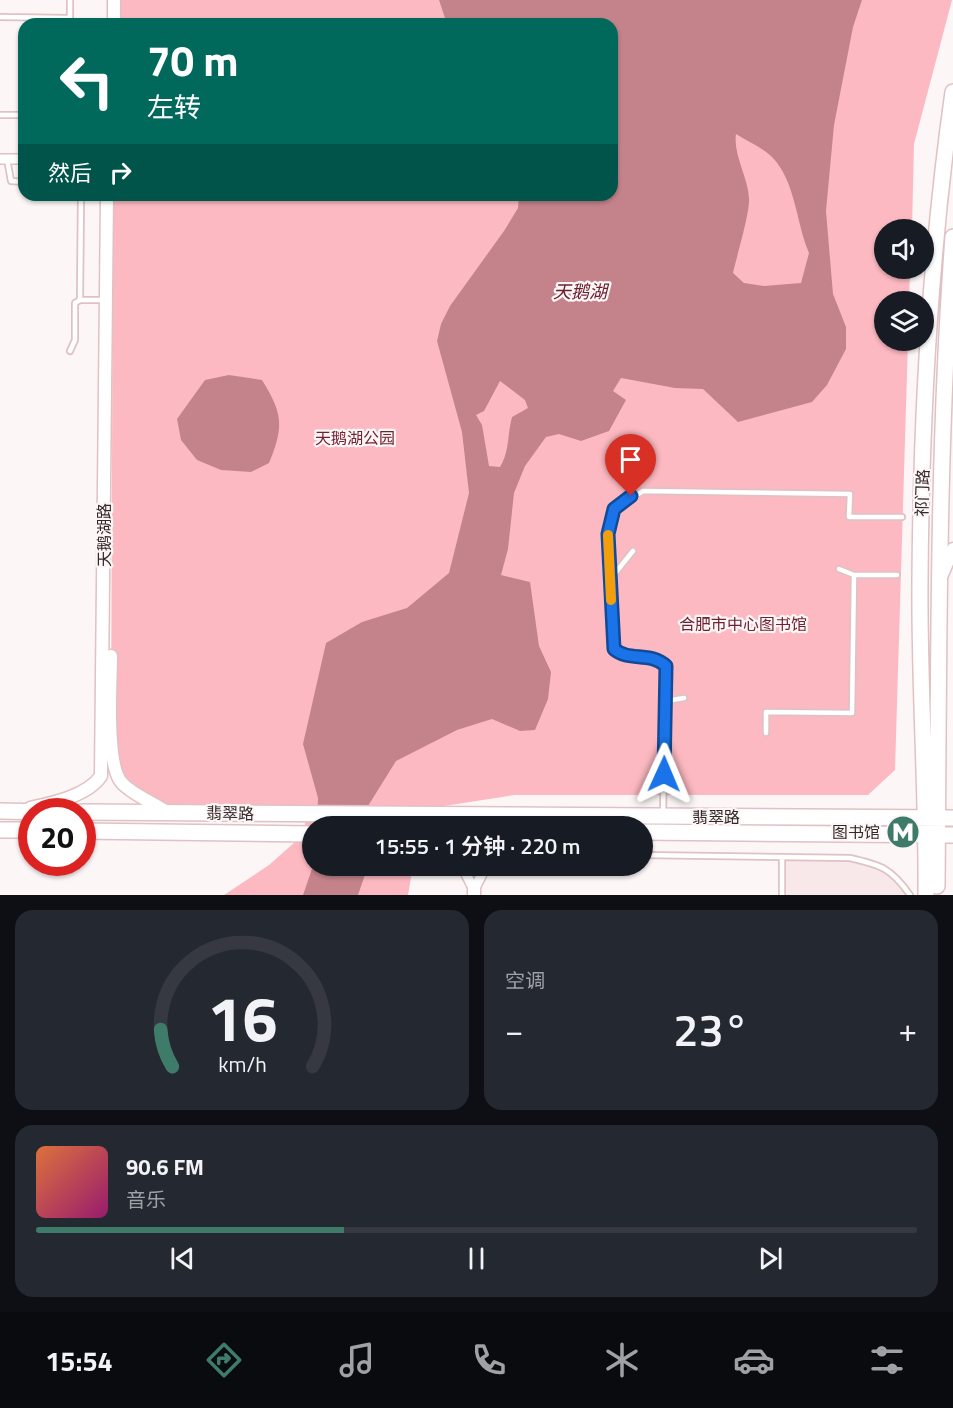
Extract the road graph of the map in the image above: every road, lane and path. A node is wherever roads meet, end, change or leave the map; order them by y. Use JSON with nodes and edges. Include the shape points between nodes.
{"nodes":[{"id":1,"x":70,"y":0,"type":"edge"},
{"id":2,"x":108,"y":0,"type":"edge"},
{"id":3,"x":114,"y":0,"type":"edge"},
{"id":4,"x":0,"y":17,"type":"edge"},
{"id":5,"x":108,"y":18,"type":"edge"},
{"id":6,"x":114,"y":18,"type":"edge"},
{"id":7,"x":953,"y":92,"type":"edge"},
{"id":8,"x":0,"y":115,"type":"edge"},
{"id":9,"x":18,"y":115,"type":"edge"},
{"id":10,"x":4,"y":159,"type":"edge"},
{"id":11,"x":18,"y":182,"type":"edge"},
{"id":12,"x":81,"y":201,"type":"edge"},
{"id":13,"x":107,"y":201,"type":"edge"},
{"id":14,"x":113,"y":201,"type":"edge"},
{"id":15,"x":953,"y":237,"type":"edge"},
{"id":16,"x":80,"y":300,"type":"junction"},
{"id":17,"x":105,"y":300,"type":"junction"},
{"id":18,"x":70,"y":351,"type":"dead end"},
{"id":19,"x":943,"y":381,"type":"junction"},
{"id":20,"x":953,"y":409,"type":"edge"},
{"id":21,"x":902,"y":517,"type":"dead end"},
{"id":22,"x":953,"y":549,"type":"edge"},
{"id":23,"x":633,"y":551,"type":"dead end"},
{"id":24,"x":839,"y":569,"type":"dead end"},
{"id":25,"x":854,"y":575,"type":"junction"},
{"id":26,"x":897,"y":575,"type":"dead end"},
{"id":27,"x":612,"y":577,"type":"junction"},
{"id":28,"x":938,"y":583,"type":"junction"},
{"id":29,"x":684,"y":698,"type":"dead end"},
{"id":30,"x":666,"y":701,"type":"junction"},
{"id":31,"x":766,"y":733,"type":"dead end"},
{"id":32,"x":6,"y":811,"type":"edge"},
{"id":33,"x":96,"y":812,"type":"edge"},
{"id":34,"x":168,"y":813,"type":"junction"},
{"id":35,"x":413,"y":816,"type":"edge"},
{"id":36,"x":653,"y":817,"type":"edge"},
{"id":37,"x":663,"y":817,"type":"junction"},
{"id":38,"x":939,"y":818,"type":"edge"},
{"id":39,"x":0,"y":830,"type":"edge"},
{"id":40,"x":18,"y":830,"type":"edge"},
{"id":41,"x":96,"y":831,"type":"edge"},
{"id":42,"x":653,"y":832,"type":"edge"},
{"id":43,"x":302,"y":834,"type":"edge"},
{"id":44,"x":939,"y":835,"type":"edge"},
{"id":45,"x":653,"y":855,"type":"edge"},
{"id":46,"x":782,"y":857,"type":"junction"},
{"id":47,"x":466,"y":876,"type":"edge"},
{"id":48,"x":482,"y":876,"type":"edge"},
{"id":49,"x":474,"y":893,"type":"edge"},
{"id":50,"x":782,"y":895,"type":"edge"},
{"id":51,"x":910,"y":895,"type":"edge"},
{"id":52,"x":926,"y":895,"type":"edge"},
{"id":53,"x":937,"y":895,"type":"edge"}],
"edges":[{"from":1,"to":4,"type":"lane","via":[[70,18]]},
{"from":2,"to":5,"type":"street"},
{"from":3,"to":6,"type":"street"},
{"from":7,"to":38,"type":"main road","name":"祁门路","via":[[938,196],[926,357],[920,583]]},
{"from":8,"to":9,"type":"lane"},
{"from":10,"to":11,"type":"lane","via":[[11,181]]},
{"from":12,"to":16,"type":"lane"},
{"from":13,"to":17,"type":"street","name":"天鹅湖路"},
{"from":14,"to":34,"type":"street","name":"天鹅湖路","via":[[114,773],[123,784]]},
{"from":15,"to":19,"type":"main road","name":"祁门路"},
{"from":16,"to":17,"type":"lane"},
{"from":16,"to":18,"type":"lane","via":[[75,303],[75,340]]},
{"from":17,"to":32,"type":"street","name":"天鹅湖路","via":[[101,776],[94,786],[57,802]]},
{"from":19,"to":20,"type":"street"},
{"from":19,"to":28,"type":"main road","name":"祁门路"},
{"from":21,"to":27,"type":"lane","via":[[849,517],[849,494],[643,491],[614,509],[608,534]]},
{"from":22,"to":28,"type":"street"},
{"from":23,"to":27,"type":"lane"},
{"from":24,"to":25,"type":"lane"},
{"from":25,"to":26,"type":"lane"},
{"from":25,"to":31,"type":"lane","via":[[852,713],[766,712]]},
{"from":27,"to":30,"type":"lane","via":[[614,649],[622,655],[658,659],[666,666]]},
{"from":28,"to":38,"type":"main road","name":"祁门路"},
{"from":29,"to":30,"type":"lane"},
{"from":30,"to":37,"type":"lane"},
{"from":33,"to":34,"type":"main road","name":"翡翠路"},
{"from":34,"to":35,"type":"main road","name":"翡翠路"},
{"from":36,"to":37,"type":"main road","name":"翡翠路"},
{"from":37,"to":38,"type":"main road","name":"翡翠路"},
{"from":38,"to":44,"type":"main road","name":"祁门路"},
{"from":39,"to":40,"type":"main road"},
{"from":41,"to":43,"type":"main road","name":"翡翠路"},
{"from":42,"to":44,"type":"main road","name":"翡翠路"},
{"from":44,"to":52,"type":"main road","name":"祁门路"},
{"from":44,"to":53,"type":"main road","name":"祁门路"},
{"from":45,"to":46,"type":"lane"},
{"from":46,"to":50,"type":"lane"},
{"from":46,"to":51,"type":"lane","via":[[850,858],[881,865],[897,876]]},
{"from":47,"to":49,"type":"street"},
{"from":48,"to":49,"type":"street"}]}
